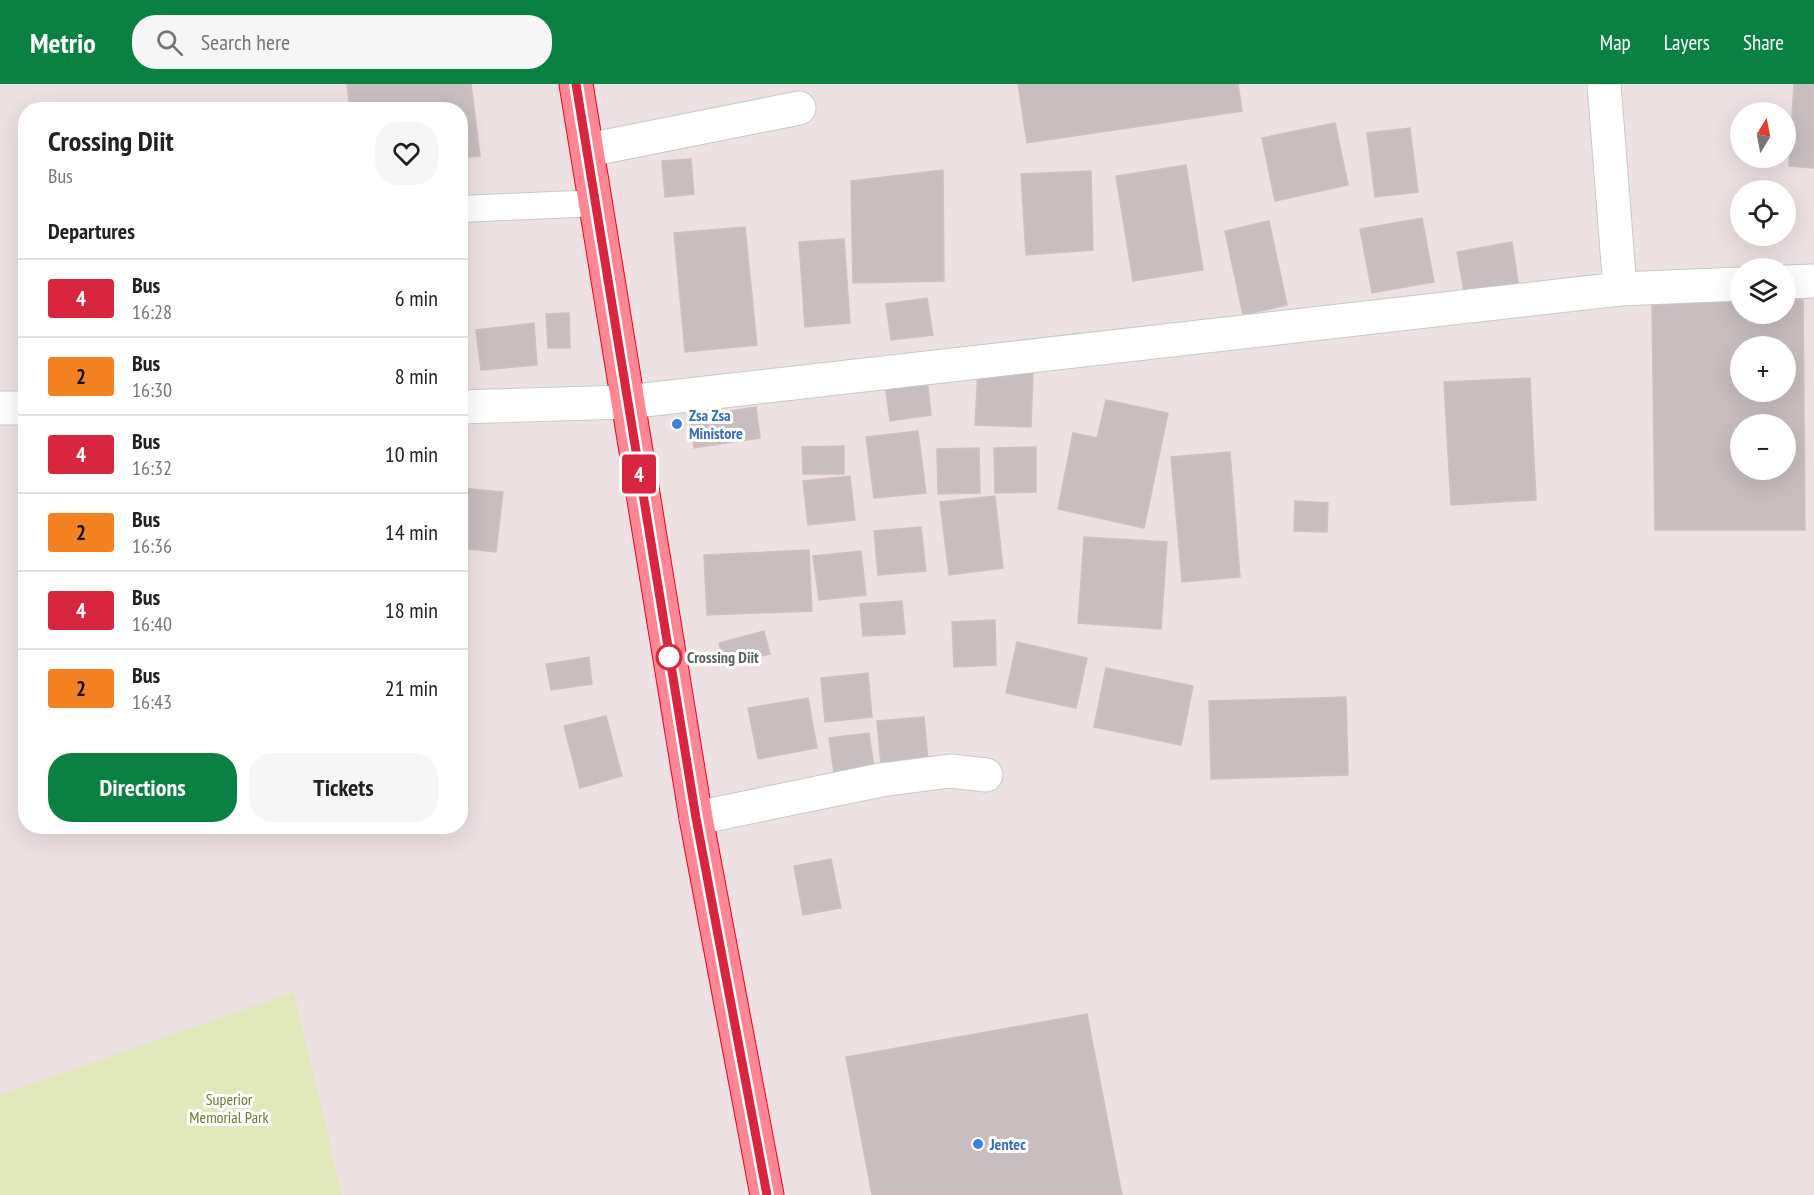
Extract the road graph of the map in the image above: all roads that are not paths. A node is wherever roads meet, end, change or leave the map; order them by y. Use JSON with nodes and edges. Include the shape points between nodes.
{"nodes":[{"id":1,"x":576,"y":84,"type":"edge"},
{"id":2,"x":1604,"y":84,"type":"edge"},
{"id":3,"x":799,"y":108,"type":"dead end"},
{"id":4,"x":588,"y":150,"type":"junction"},
{"id":5,"x":597,"y":203,"type":"junction"},
{"id":6,"x":468,"y":209,"type":"edge"},
{"id":7,"x":1814,"y":281,"type":"edge"},
{"id":8,"x":1796,"y":282,"type":"edge"},
{"id":9,"x":1730,"y":284,"type":"edge"},
{"id":10,"x":1620,"y":289,"type":"junction"},
{"id":11,"x":627,"y":402,"type":"junction"},
{"id":12,"x":468,"y":407,"type":"edge"},
{"id":13,"x":0,"y":408,"type":"edge"},
{"id":14,"x":18,"y":408,"type":"edge"},
{"id":15,"x":986,"y":775,"type":"dead end"},
{"id":16,"x":696,"y":818,"type":"junction"},
{"id":17,"x":767,"y":1195,"type":"edge"}],
"edges":[{"from":1,"to":4,"type":"highway"},
{"from":2,"to":10,"type":"street"},
{"from":3,"to":4,"type":"street"},
{"from":4,"to":5,"type":"highway"},
{"from":5,"to":6,"type":"lane"},
{"from":5,"to":11,"type":"highway"},
{"from":7,"to":8,"type":"street"},
{"from":9,"to":10,"type":"street"},
{"from":10,"to":11,"type":"street"},
{"from":11,"to":12,"type":"street"},
{"from":11,"to":16,"type":"highway"},
{"from":13,"to":14,"type":"street"},
{"from":15,"to":16,"type":"street","via":[[950,771],[881,780]]},
{"from":16,"to":17,"type":"highway"}]}
